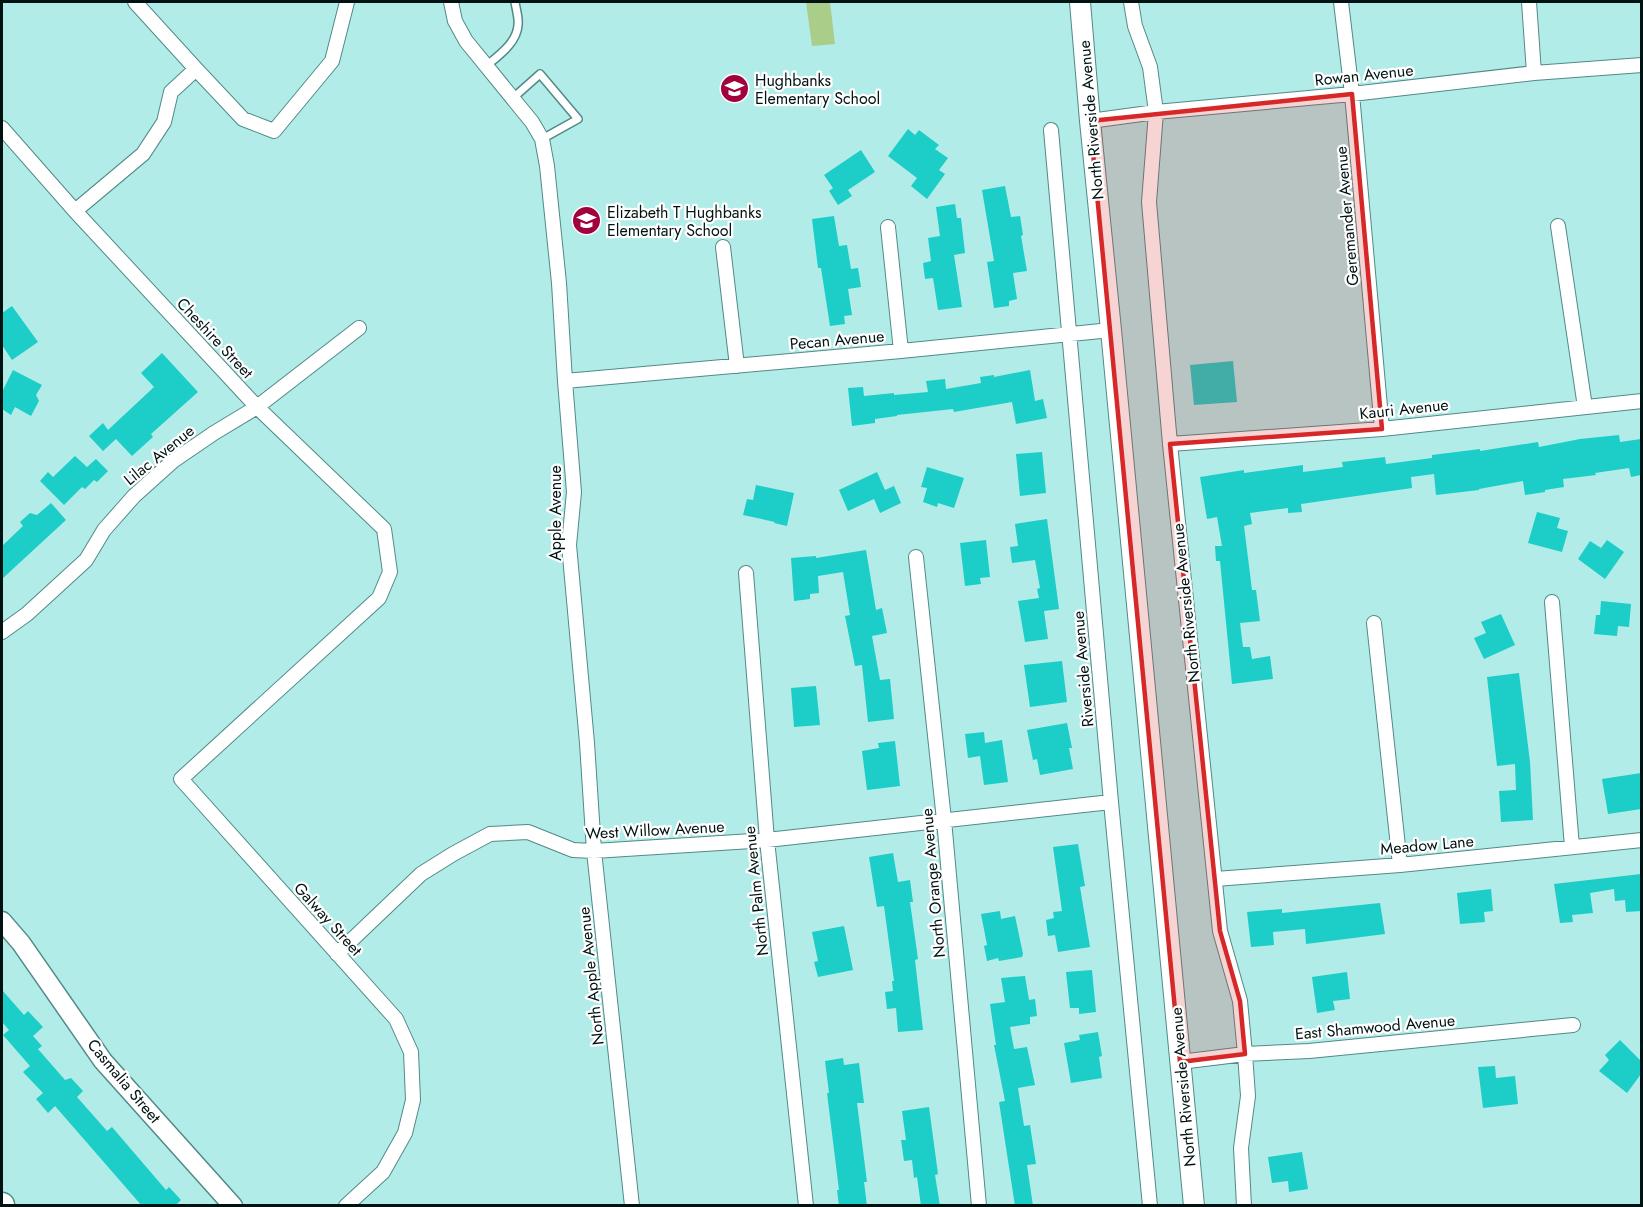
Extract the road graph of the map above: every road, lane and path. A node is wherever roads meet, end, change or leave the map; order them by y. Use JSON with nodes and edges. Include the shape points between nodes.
{"nodes":[{"id":1,"x":135,"y":2,"type":"edge"},
{"id":2,"x":347,"y":2,"type":"edge"},
{"id":3,"x":451,"y":2,"type":"edge"},
{"id":4,"x":515,"y":2,"type":"edge"},
{"id":5,"x":1080,"y":2,"type":"edge"},
{"id":6,"x":1131,"y":2,"type":"edge"},
{"id":7,"x":1341,"y":2,"type":"edge"},
{"id":8,"x":1529,"y":2,"type":"edge"},
{"id":9,"x":1641,"y":65,"type":"edge"},
{"id":10,"x":486,"y":66,"type":"junction"},
{"id":11,"x":195,"y":69,"type":"junction"},
{"id":12,"x":1534,"y":74,"type":"junction"},
{"id":13,"x":1352,"y":94,"type":"junction"},
{"id":14,"x":513,"y":98,"type":"junction"},
{"id":15,"x":1156,"y":112,"type":"junction"},
{"id":16,"x":1090,"y":121,"type":"junction"},
{"id":17,"x":2,"y":128,"type":"edge"},
{"id":18,"x":1051,"y":130,"type":"dead end"},
{"id":19,"x":542,"y":139,"type":"junction"},
{"id":20,"x":75,"y":211,"type":"junction"},
{"id":21,"x":1558,"y":226,"type":"dead end"},
{"id":22,"x":888,"y":227,"type":"dead end"},
{"id":23,"x":723,"y":248,"type":"dead end"},
{"id":24,"x":359,"y":328,"type":"dead end"},
{"id":25,"x":1111,"y":330,"type":"junction"},
{"id":26,"x":1070,"y":334,"type":"junction"},
{"id":27,"x":901,"y":351,"type":"junction"},
{"id":28,"x":737,"y":366,"type":"junction"},
{"id":29,"x":565,"y":381,"type":"junction"},
{"id":30,"x":1641,"y":401,"type":"edge"},
{"id":31,"x":257,"y":407,"type":"junction"},
{"id":32,"x":1585,"y":407,"type":"junction"},
{"id":33,"x":1382,"y":429,"type":"junction"},
{"id":34,"x":1170,"y":444,"type":"junction"},
{"id":35,"x":915,"y":557,"type":"dead end"},
{"id":36,"x":746,"y":573,"type":"dead end"},
{"id":37,"x":1552,"y":602,"type":"dead end"},
{"id":38,"x":1374,"y":622,"type":"dead end"},
{"id":39,"x":2,"y":632,"type":"edge"},
{"id":40,"x":587,"y":743,"type":"joint"},
{"id":41,"x":181,"y":779,"type":"joint"},
{"id":42,"x":1111,"y":802,"type":"junction"},
{"id":43,"x":944,"y":820,"type":"junction"},
{"id":44,"x":767,"y":840,"type":"junction"},
{"id":45,"x":1641,"y":840,"type":"edge"},
{"id":46,"x":1572,"y":847,"type":"junction"},
{"id":47,"x":594,"y":851,"type":"junction"},
{"id":48,"x":1400,"y":865,"type":"junction"},
{"id":49,"x":1215,"y":879,"type":"junction"},
{"id":50,"x":2,"y":921,"type":"edge"},
{"id":51,"x":337,"y":954,"type":"junction"},
{"id":52,"x":1573,"y":1025,"type":"dead end"},
{"id":53,"x":1245,"y":1054,"type":"junction"},
{"id":54,"x":1180,"y":1062,"type":"junction"},
{"id":55,"x":233,"y":1206,"type":"edge"},
{"id":56,"x":346,"y":1206,"type":"edge"},
{"id":57,"x":632,"y":1206,"type":"edge"},
{"id":58,"x":806,"y":1206,"type":"edge"},
{"id":59,"x":979,"y":1206,"type":"edge"},
{"id":60,"x":1150,"y":1206,"type":"edge"},
{"id":61,"x":1194,"y":1206,"type":"edge"},
{"id":62,"x":1244,"y":1206,"type":"edge"}],
"edges":[{"from":1,"to":11,"type":"street"},
{"from":2,"to":11,"type":"street","via":[[332,61],[274,131],[243,118]]},
{"from":3,"to":10,"type":"street","via":[[455,21]]},
{"from":4,"to":10,"type":"lane","via":[[518,26],[514,38]]},
{"from":5,"to":16,"type":"main road","name":"North Riverside Avenue"},
{"from":6,"to":15,"type":"street","name":"North Riverside Avenue","via":[[1150,67]]},
{"from":7,"to":13,"type":"street","name":"Geremander Avenue"},
{"from":8,"to":12,"type":"street"},
{"from":9,"to":12,"type":"street","name":"Rowan Avenue"},
{"from":10,"to":14,"type":"street"},
{"from":11,"to":20,"type":"street","via":[[171,92],[164,122],[143,154]]},
{"from":12,"to":13,"type":"street","name":"Rowan Avenue"},
{"from":13,"to":15,"type":"street","name":"Rowan Avenue"},
{"from":13,"to":33,"type":"street","name":"Geremander Avenue"},
{"from":14,"to":19,"type":"street"},
{"from":14,"to":19,"type":"lane","via":[[540,74],[578,119]]},
{"from":15,"to":16,"type":"street","name":"Rowan Avenue"},
{"from":15,"to":34,"type":"street","name":"North Riverside Avenue","via":[[1149,202]]},
{"from":16,"to":25,"type":"main road","name":"North Riverside Avenue"},
{"from":17,"to":20,"type":"street","name":"Cheshire Street"},
{"from":18,"to":26,"type":"street","name":"Riverside Avenue"},
{"from":19,"to":29,"type":"street","name":"Apple Avenue","via":[[560,283]]},
{"from":20,"to":31,"type":"street","name":"Cheshire Street"},
{"from":21,"to":32,"type":"street"},
{"from":22,"to":27,"type":"street"},
{"from":23,"to":28,"type":"street"},
{"from":24,"to":31,"type":"street","name":"Lilac Avenue"},
{"from":25,"to":26,"type":"street","name":"Pecan Avenue"},
{"from":25,"to":54,"type":"main road","name":"North Riverside Avenue"},
{"from":26,"to":27,"type":"street","name":"Pecan Avenue"},
{"from":26,"to":42,"type":"street","name":"Riverside Avenue"},
{"from":27,"to":28,"type":"street","name":"Pecan Avenue"},
{"from":28,"to":29,"type":"street","name":"Pecan Avenue"},
{"from":29,"to":40,"type":"street","name":"Apple Avenue","via":[[574,492],[569,545]]},
{"from":30,"to":32,"type":"street","name":"Kauri Avenue"},
{"from":31,"to":39,"type":"street","name":"Lilac Avenue","via":[[206,438],[149,482],[104,530],[86,560]]},
{"from":31,"to":41,"type":"street","name":"Cheshire Street","via":[[384,529],[390,572],[379,598]]},
{"from":32,"to":33,"type":"street","name":"Kauri Avenue"},
{"from":33,"to":34,"type":"street","name":"Kauri Avenue"},
{"from":34,"to":49,"type":"street","name":"North Riverside Avenue"},
{"from":35,"to":43,"type":"street","name":"North Orange Avenue"},
{"from":36,"to":44,"type":"street","name":"North Palm Avenue"},
{"from":37,"to":46,"type":"street"},
{"from":38,"to":48,"type":"street"},
{"from":40,"to":47,"type":"street","name":"North Apple Avenue"},
{"from":41,"to":51,"type":"street","name":"Galway Street"},
{"from":42,"to":43,"type":"street","name":"West Willow Avenue"},
{"from":42,"to":60,"type":"street","name":"Riverside Avenue"},
{"from":43,"to":44,"type":"street","name":"West Willow Avenue"},
{"from":43,"to":59,"type":"street","name":"North Orange Avenue"},
{"from":44,"to":47,"type":"street","name":"West Willow Avenue"},
{"from":44,"to":58,"type":"street","name":"North Palm Avenue"},
{"from":45,"to":46,"type":"street","name":"Meadow Lane"},
{"from":46,"to":48,"type":"street","name":"Meadow Lane"},
{"from":47,"to":51,"type":"street","name":"West Willow Avenue","via":[[573,849],[528,832],[490,834],[421,874]]},
{"from":47,"to":57,"type":"street","name":"North Apple Avenue"},
{"from":48,"to":49,"type":"street","name":"Meadow Lane"},
{"from":49,"to":53,"type":"street","name":"North Riverside Avenue","via":[[1220,931],[1240,1001]]},
{"from":50,"to":55,"type":"street","name":"Casmalia Street","via":[[103,1060]]},
{"from":51,"to":56,"type":"street","name":"Galway Street","via":[[396,1019],[411,1052],[413,1100],[405,1133],[383,1172]]},
{"from":52,"to":53,"type":"street","name":"East Shamwood Avenue"},
{"from":53,"to":54,"type":"street","name":"East Shamwood Avenue"},
{"from":53,"to":62,"type":"street","name":"North Riverside Avenue","via":[[1248,1096],[1242,1148]]},
{"from":54,"to":61,"type":"main road","name":"North Riverside Avenue"}]}
